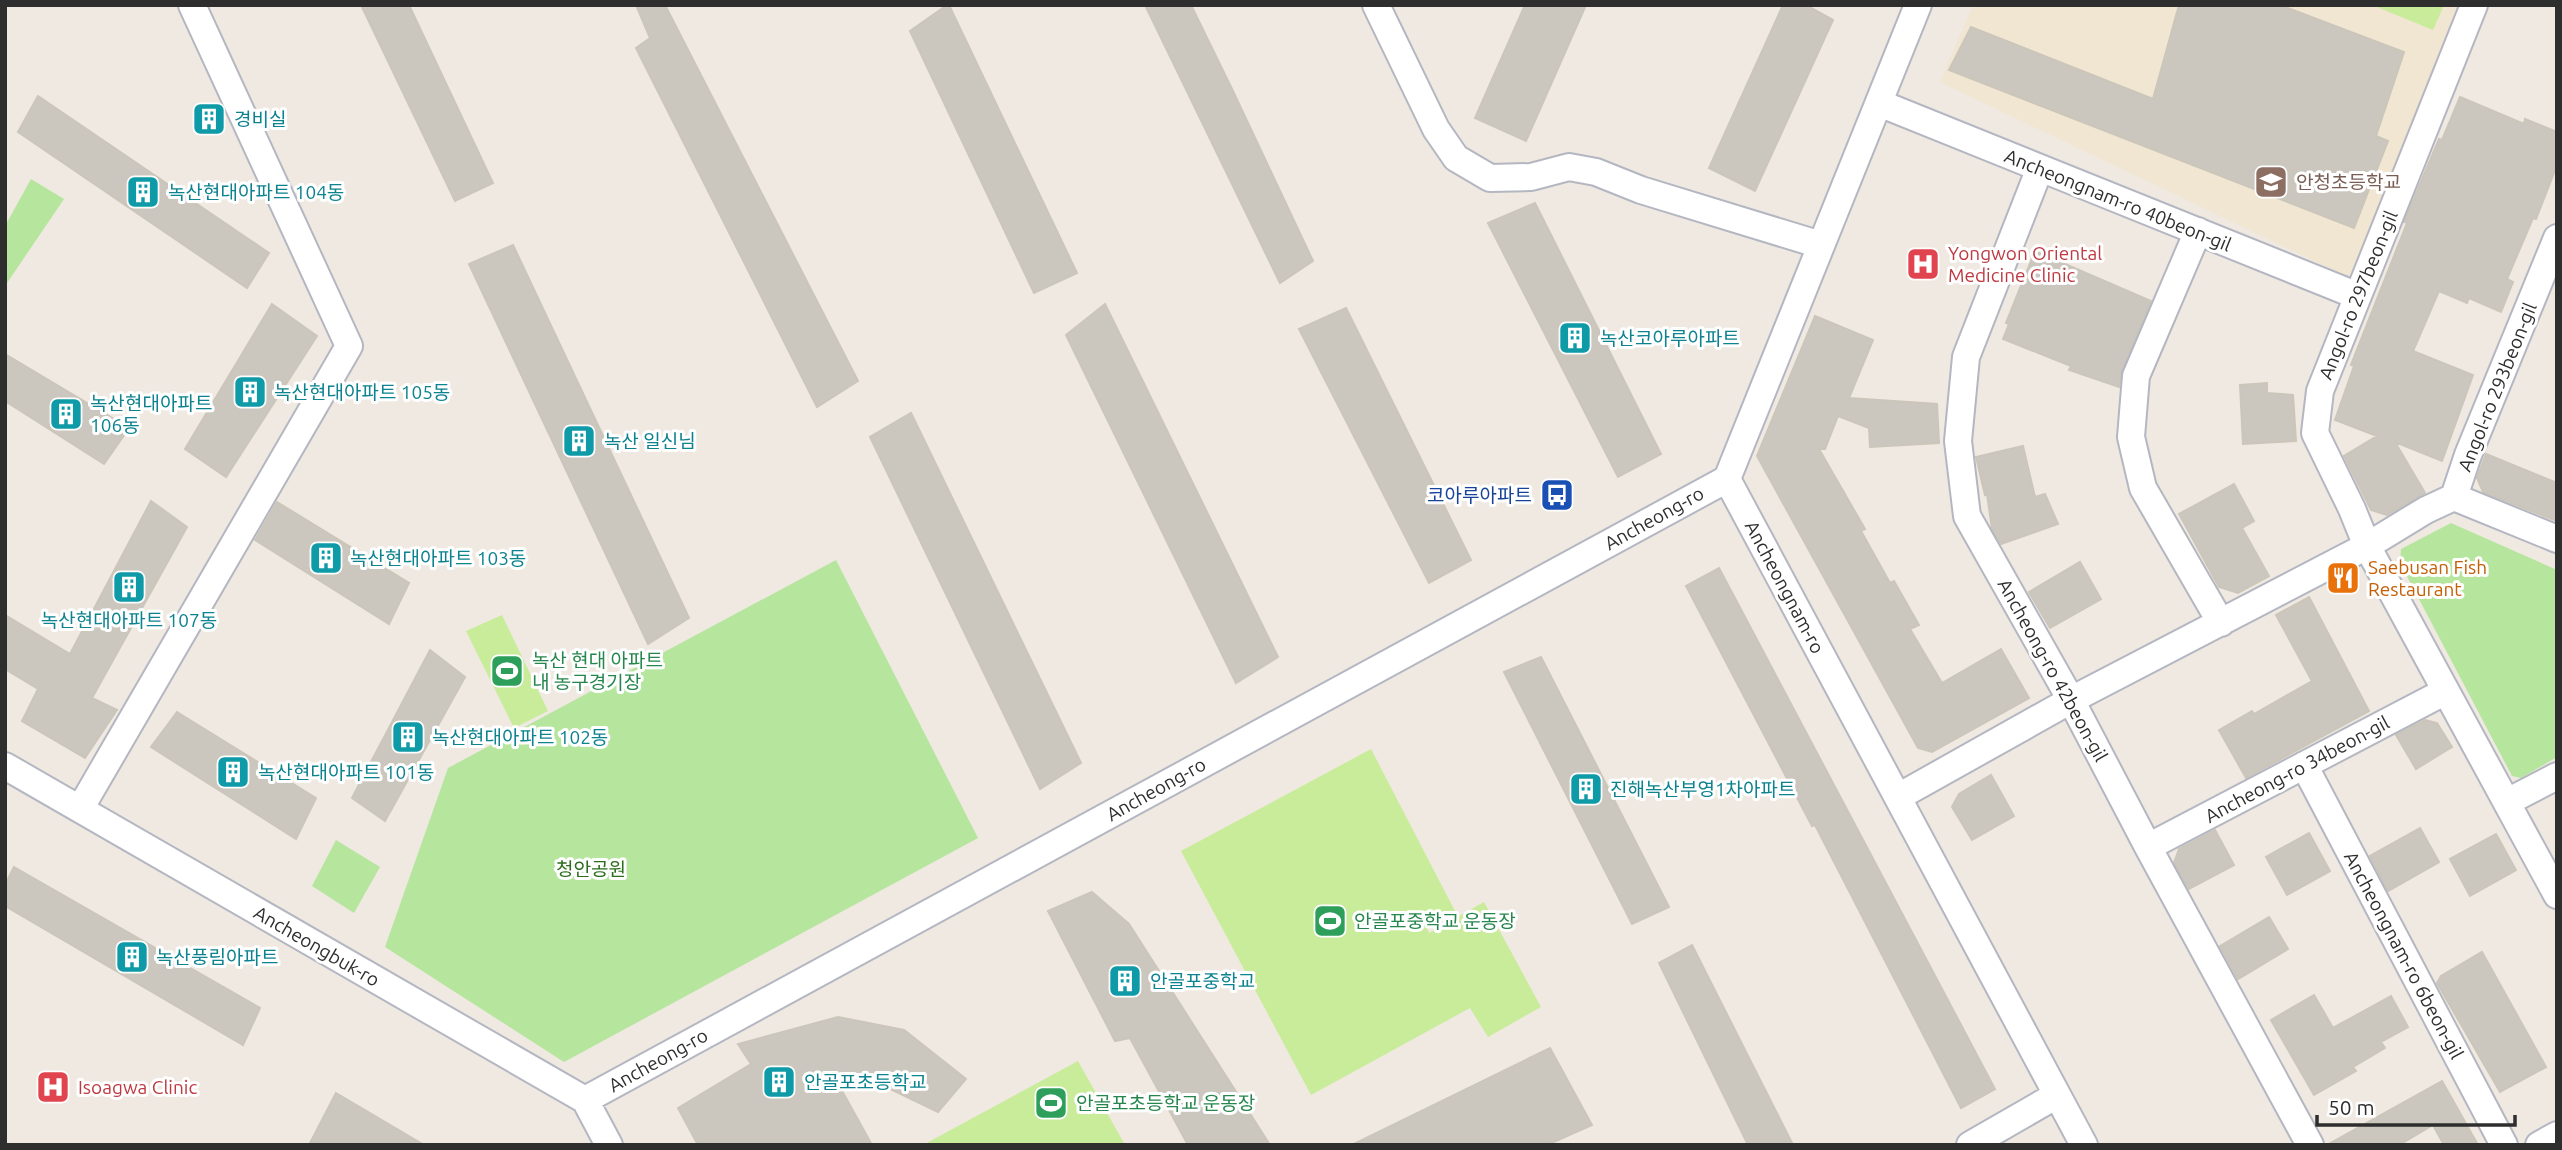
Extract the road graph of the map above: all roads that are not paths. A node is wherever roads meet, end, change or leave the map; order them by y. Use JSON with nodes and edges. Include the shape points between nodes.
{"nodes":[{"id":1,"x":192,"y":5,"type":"edge"},
{"id":2,"x":1376,"y":5,"type":"edge"},
{"id":3,"x":1918,"y":5,"type":"edge"},
{"id":4,"x":2474,"y":5,"type":"edge"},
{"id":5,"x":1879,"y":103,"type":"junction"},
{"id":6,"x":2040,"y":168,"type":"junction"},
{"id":7,"x":2198,"y":232,"type":"junction"},
{"id":8,"x":2557,"y":238,"type":"edge"},
{"id":9,"x":1821,"y":245,"type":"junction"},
{"id":10,"x":2358,"y":296,"type":"junction"},
{"id":11,"x":1727,"y":479,"type":"junction"},
{"id":12,"x":2454,"y":497,"type":"junction"},
{"id":13,"x":2557,"y":538,"type":"edge"},
{"id":14,"x":2367,"y":546,"type":"junction"},
{"id":15,"x":2221,"y":623,"type":"junction"},
{"id":16,"x":2446,"y":691,"type":"junction"},
{"id":17,"x":2071,"y":700,"type":"junction"},
{"id":18,"x":2304,"y":765,"type":"junction"},
{"id":19,"x":5,"y":766,"type":"edge"},
{"id":20,"x":2557,"y":776,"type":"edge"},
{"id":21,"x":1898,"y":797,"type":"junction"},
{"id":22,"x":2507,"y":802,"type":"junction"},
{"id":23,"x":80,"y":809,"type":"junction"},
{"id":24,"x":2148,"y":847,"type":"junction"},
{"id":25,"x":2557,"y":895,"type":"edge"},
{"id":26,"x":2057,"y":1095,"type":"junction"},
{"id":27,"x":585,"y":1100,"type":"junction"},
{"id":28,"x":2557,"y":1135,"type":"edge"},
{"id":29,"x":609,"y":1145,"type":"edge"},
{"id":30,"x":1970,"y":1145,"type":"edge"},
{"id":31,"x":2084,"y":1145,"type":"edge"},
{"id":32,"x":2310,"y":1145,"type":"edge"},
{"id":33,"x":2504,"y":1145,"type":"edge"},
{"id":34,"x":2539,"y":1145,"type":"edge"}],
"edges":[{"from":1,"to":23,"type":"street","via":[[349,346]]},
{"from":2,"to":9,"type":"street","via":[[1436,129],[1456,158],[1490,178],[1531,177],[1569,167],[1596,172]]},
{"from":3,"to":5,"type":"street"},
{"from":4,"to":10,"type":"street","name":"Angol-ro 297beon-gil"},
{"from":5,"to":6,"type":"street","name":"Ancheongnam-ro 40beon-gil"},
{"from":5,"to":9,"type":"street"},
{"from":6,"to":7,"type":"street","name":"Ancheongnam-ro 40beon-gil"},
{"from":6,"to":17,"type":"street","name":"Ancheong-ro 42beon-gil","via":[[1966,357],[1958,440],[1967,516]]},
{"from":7,"to":10,"type":"street","name":"Ancheongnam-ro 40beon-gil"},
{"from":7,"to":15,"type":"street","via":[[2136,376],[2131,437],[2143,488]]},
{"from":8,"to":12,"type":"street","name":"Angol-ro 293beon-gil"},
{"from":9,"to":11,"type":"street"},
{"from":10,"to":14,"type":"street","name":"Angol-ro 297beon-gil","via":[[2320,391],[2315,433]]},
{"from":11,"to":21,"type":"street","name":"Ancheongnam-ro"},
{"from":11,"to":27,"type":"street","name":"Ancheong-ro"},
{"from":12,"to":13,"type":"street"},
{"from":12,"to":14,"type":"street"},
{"from":14,"to":15,"type":"street"},
{"from":14,"to":16,"type":"street"},
{"from":15,"to":17,"type":"street"},
{"from":16,"to":18,"type":"street","name":"Ancheong-ro 34beon-gil"},
{"from":16,"to":22,"type":"street"},
{"from":17,"to":21,"type":"street"},
{"from":17,"to":24,"type":"street","name":"Ancheong-ro 42beon-gil"},
{"from":18,"to":24,"type":"street","name":"Ancheong-ro 34beon-gil"},
{"from":18,"to":33,"type":"street","name":"Ancheongnam-ro 6beon-gil"},
{"from":19,"to":23,"type":"street","name":"Ancheongbuk-ro"},
{"from":20,"to":22,"type":"street"},
{"from":21,"to":26,"type":"street","name":"Ancheongnam-ro"},
{"from":22,"to":25,"type":"street"},
{"from":23,"to":27,"type":"street","name":"Ancheongbuk-ro"},
{"from":24,"to":32,"type":"street","name":"Ancheong-ro 42beon-gil"},
{"from":26,"to":30,"type":"street"},
{"from":26,"to":31,"type":"street","name":"Ancheongnam-ro"},
{"from":27,"to":29,"type":"street"},
{"from":28,"to":34,"type":"street"}]}
